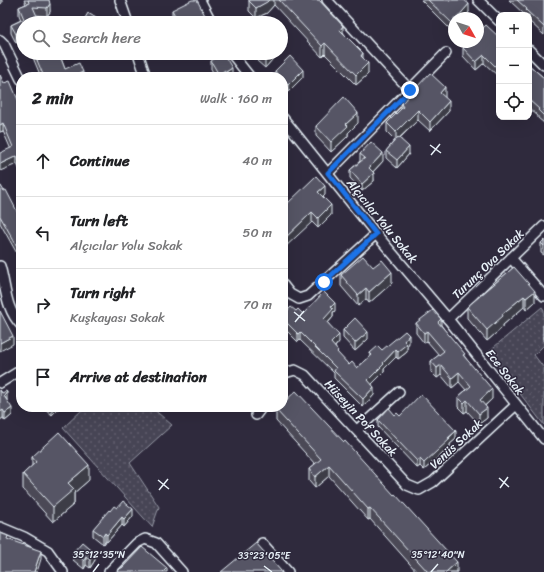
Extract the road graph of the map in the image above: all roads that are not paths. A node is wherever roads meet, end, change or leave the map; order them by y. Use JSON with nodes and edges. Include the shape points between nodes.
{"nodes":[{"id":1,"x":120,"y":0,"type":"edge"},
{"id":2,"x":200,"y":0,"type":"edge"},
{"id":3,"x":327,"y":0,"type":"edge"},
{"id":4,"x":478,"y":0,"type":"edge"},
{"id":5,"x":126,"y":16,"type":"edge"},
{"id":6,"x":208,"y":16,"type":"edge"},
{"id":7,"x":496,"y":18,"type":"edge"},
{"id":8,"x":0,"y":40,"type":"edge"},
{"id":9,"x":446,"y":53,"type":"dead end"},
{"id":10,"x":532,"y":53,"type":"edge"},
{"id":11,"x":140,"y":60,"type":"edge"},
{"id":12,"x":237,"y":60,"type":"edge"},
{"id":13,"x":544,"y":65,"type":"edge"},
{"id":14,"x":18,"y":72,"type":"edge"},
{"id":15,"x":144,"y":72,"type":"edge"},
{"id":16,"x":246,"y":72,"type":"edge"},
{"id":17,"x":410,"y":90,"type":"junction"},
{"id":18,"x":288,"y":124,"type":"edge"},
{"id":19,"x":328,"y":173,"type":"junction"},
{"id":20,"x":544,"y":226,"type":"edge"},
{"id":21,"x":376,"y":234,"type":"junction"},
{"id":22,"x":511,"y":258,"type":"junction"},
{"id":23,"x":0,"y":266,"type":"edge"},
{"id":24,"x":288,"y":291,"type":"edge"},
{"id":25,"x":544,"y":296,"type":"edge"},
{"id":26,"x":16,"y":319,"type":"edge"},
{"id":27,"x":448,"y":319,"type":"junction"},
{"id":28,"x":288,"y":372,"type":"edge"},
{"id":29,"x":16,"y":373,"type":"edge"},
{"id":30,"x":0,"y":383,"type":"edge"},
{"id":31,"x":399,"y":392,"type":"dead end"},
{"id":32,"x":516,"y":405,"type":"junction"},
{"id":33,"x":258,"y":412,"type":"edge"},
{"id":34,"x":256,"y":415,"type":"dead end"},
{"id":35,"x":357,"y":430,"type":"junction"},
{"id":36,"x":544,"y":439,"type":"edge"},
{"id":37,"x":407,"y":485,"type":"joint"},
{"id":38,"x":0,"y":527,"type":"edge"},
{"id":39,"x":262,"y":543,"type":"dead end"},
{"id":40,"x":63,"y":572,"type":"edge"},
{"id":41,"x":109,"y":572,"type":"edge"},
{"id":42,"x":182,"y":572,"type":"edge"},
{"id":43,"x":288,"y":572,"type":"edge"}],
"edges":[{"from":1,"to":5,"type":"street"},
{"from":2,"to":6,"type":"street"},
{"from":3,"to":17,"type":"street"},
{"from":4,"to":7,"type":"street"},
{"from":8,"to":14,"type":"street","via":[[7,48]]},
{"from":9,"to":17,"type":"street"},
{"from":10,"to":13,"type":"street"},
{"from":11,"to":15,"type":"street"},
{"from":12,"to":16,"type":"street"},
{"from":17,"to":19,"type":"street"},
{"from":18,"to":19,"type":"street","name":"Alçıcılar Yolu Sokak"},
{"from":19,"to":21,"type":"street","name":"Alçıcılar Yolu Sokak"},
{"from":20,"to":22,"type":"street","name":"Turunç Ova Sokak"},
{"from":21,"to":24,"type":"street","via":[[308,296],[299,298]]},
{"from":21,"to":27,"type":"street","name":"Alçıcılar Yolu Sokak"},
{"from":22,"to":25,"type":"street"},
{"from":22,"to":27,"type":"street","name":"Turunç Ova Sokak"},
{"from":23,"to":26,"type":"street","via":[[9,308]]},
{"from":27,"to":32,"type":"street","name":"Ece Sokak"},
{"from":28,"to":35,"type":"street","name":"Hüseyin Pof Sokak","via":[[295,370],[305,375]]},
{"from":29,"to":30,"type":"street"},
{"from":31,"to":35,"type":"street"},
{"from":32,"to":36,"type":"street","name":"Ece Sokak"},
{"from":32,"to":37,"type":"street","name":"Venüs Sokak","via":[[433,482],[419,490]]},
{"from":33,"to":34,"type":"street"},
{"from":35,"to":37,"type":"street","name":"Hüseyin Pof Sokak"},
{"from":38,"to":40,"type":"street","via":[[48,551]]},
{"from":39,"to":43,"type":"street"},
{"from":41,"to":42,"type":"street","via":[[137,543],[145,539],[156,543]]}]}
